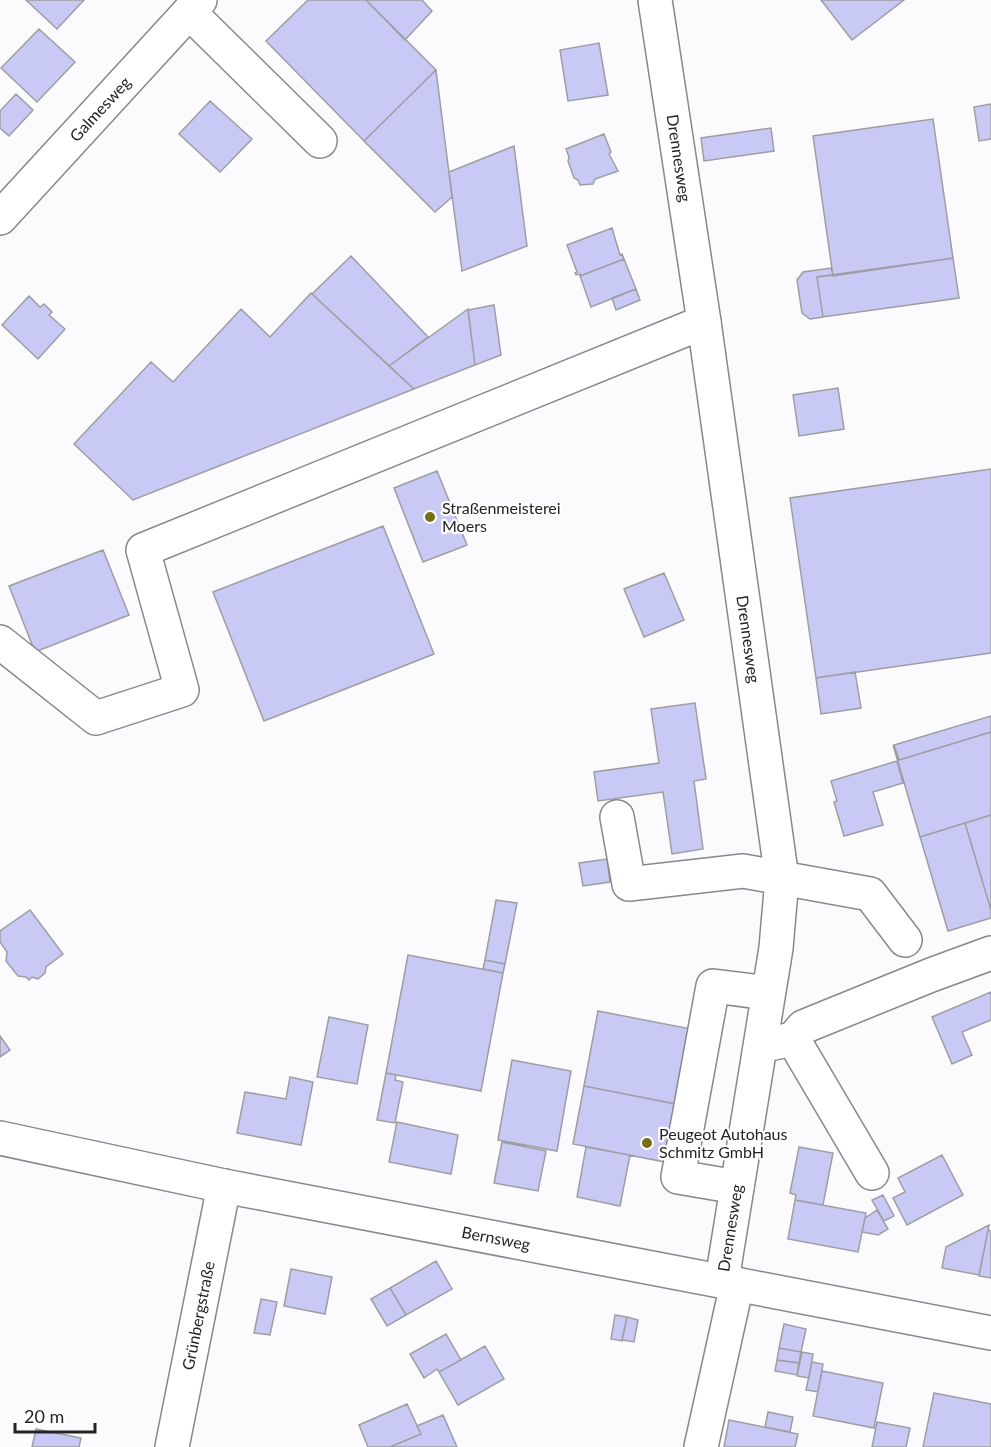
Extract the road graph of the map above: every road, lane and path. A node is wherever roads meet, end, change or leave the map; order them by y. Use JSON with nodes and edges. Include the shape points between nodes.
{"nodes":[{"id":1,"x":655,"y":0,"type":"edge"},
{"id":2,"x":195,"y":6,"type":"edge"},
{"id":3,"x":320,"y":141,"type":"dead end"},
{"id":4,"x":0,"y":218,"type":"edge"},
{"id":5,"x":704,"y":322,"type":"junction"},
{"id":6,"x":0,"y":642,"type":"edge"},
{"id":7,"x":617,"y":817,"type":"dead end"},
{"id":8,"x":782,"y":879,"type":"junction"},
{"id":9,"x":905,"y":940,"type":"dead end"},
{"id":10,"x":991,"y":953,"type":"edge"},
{"id":11,"x":768,"y":993,"type":"junction"},
{"id":12,"x":794,"y":1039,"type":"junction"},
{"id":13,"x":760,"y":1045,"type":"junction"},
{"id":14,"x":0,"y":1138,"type":"edge"},
{"id":15,"x":872,"y":1173,"type":"dead end"},
{"id":16,"x":224,"y":1186,"type":"junction"},
{"id":17,"x":737,"y":1187,"type":"junction"},
{"id":18,"x":730,"y":1282,"type":"junction"},
{"id":19,"x":991,"y":1333,"type":"edge"},
{"id":20,"x":172,"y":1447,"type":"edge"},
{"id":21,"x":700,"y":1447,"type":"edge"}],
"edges":[{"from":1,"to":5,"type":"street","name":"Drennesweg"},
{"from":2,"to":3,"type":"street"},
{"from":2,"to":4,"type":"street","name":"Galmesweg"},
{"from":5,"to":6,"type":"street","via":[[143,550],[182,690],[96,718]]},
{"from":5,"to":8,"type":"street","name":"Drennesweg"},
{"from":7,"to":8,"type":"street","via":[[629,884],[743,871]]},
{"from":8,"to":9,"type":"street","via":[[870,894]]},
{"from":8,"to":11,"type":"street","name":"Drennesweg"},
{"from":10,"to":12,"type":"street","via":[[803,1027]]},
{"from":11,"to":13,"type":"street","name":"Drennesweg"},
{"from":11,"to":17,"type":"street","via":[[713,986],[678,1177]]},
{"from":12,"to":13,"type":"street"},
{"from":12,"to":15,"type":"street"},
{"from":13,"to":17,"type":"street","name":"Drennesweg"},
{"from":14,"to":16,"type":"street","name":"Bernsweg"},
{"from":16,"to":18,"type":"street","name":"Bernsweg"},
{"from":16,"to":20,"type":"street","name":"Grünbergstraße"},
{"from":17,"to":18,"type":"street","name":"Drennesweg"},
{"from":18,"to":19,"type":"street","name":"Bernsweg"},
{"from":18,"to":21,"type":"street","name":"Drennesweg"}]}
